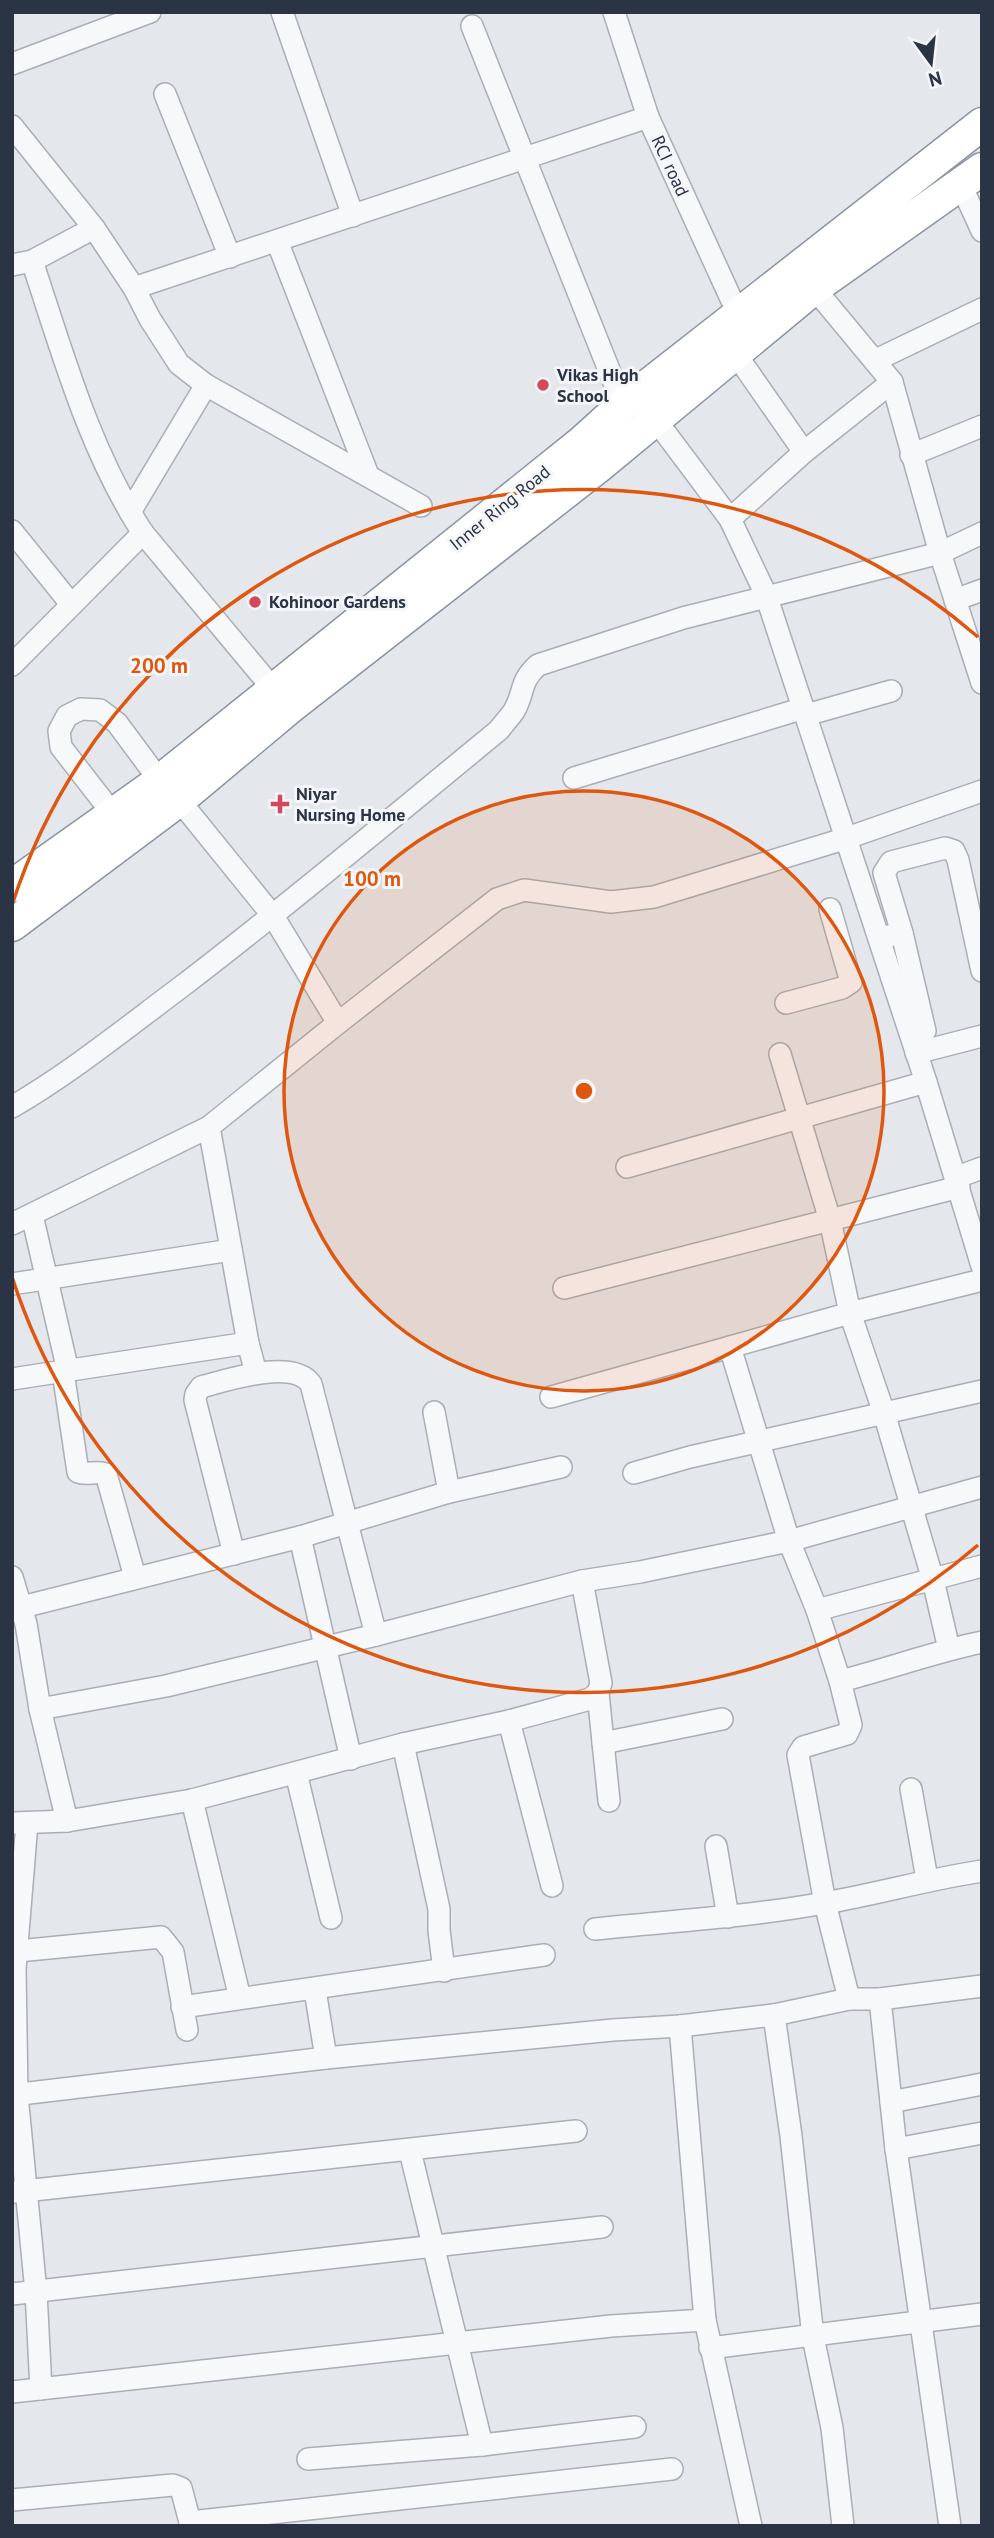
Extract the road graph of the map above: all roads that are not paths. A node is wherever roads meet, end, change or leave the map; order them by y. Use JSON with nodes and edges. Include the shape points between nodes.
{"nodes":[{"id":1,"x":150,"y":12,"type":"edge"},
{"id":2,"x":282,"y":12,"type":"edge"},
{"id":3,"x":614,"y":12,"type":"edge"},
{"id":4,"x":472,"y":26,"type":"dead end"},
{"id":5,"x":12,"y":64,"type":"edge"},
{"id":6,"x":165,"y":94,"type":"dead end"},
{"id":7,"x":648,"y":117,"type":"junction"},
{"id":8,"x":982,"y":124,"type":"edge"},
{"id":9,"x":12,"y":126,"type":"edge"},
{"id":10,"x":523,"y":160,"type":"junction"},
{"id":11,"x":971,"y":177,"type":"edge"},
{"id":12,"x":353,"y":216,"type":"junction"},
{"id":13,"x":94,"y":228,"type":"junction"},
{"id":14,"x":982,"y":231,"type":"edge"},
{"id":15,"x":277,"y":242,"type":"junction"},
{"id":16,"x":230,"y":257,"type":"junction"},
{"id":17,"x":22,"y":263,"type":"edge"},
{"id":18,"x":134,"y":288,"type":"junction"},
{"id":19,"x":814,"y":288,"type":"junction"},
{"id":20,"x":982,"y":309,"type":"edge"},
{"id":21,"x":738,"y":314,"type":"junction"},
{"id":22,"x":735,"y":353,"type":"junction"},
{"id":23,"x":876,"y":360,"type":"junction"},
{"id":24,"x":892,"y":382,"type":"junction"},
{"id":25,"x":206,"y":385,"type":"junction"},
{"id":26,"x":623,"y":405,"type":"junction"},
{"id":27,"x":655,"y":419,"type":"junction"},
{"id":28,"x":982,"y":426,"type":"edge"},
{"id":29,"x":804,"y":452,"type":"junction"},
{"id":30,"x":911,"y":455,"type":"junction"},
{"id":31,"x":368,"y":475,"type":"junction"},
{"id":32,"x":421,"y":506,"type":"dead end"},
{"id":33,"x":130,"y":512,"type":"junction"},
{"id":34,"x":730,"y":519,"type":"junction"},
{"id":35,"x":12,"y":531,"type":"edge"},
{"id":36,"x":143,"y":533,"type":"junction"},
{"id":37,"x":982,"y":533,"type":"edge"},
{"id":38,"x":940,"y":553,"type":"junction"},
{"id":39,"x":982,"y":590,"type":"edge"},
{"id":40,"x":766,"y":595,"type":"junction"},
{"id":41,"x":955,"y":600,"type":"junction"},
{"id":42,"x":71,"y":604,"type":"junction"},
{"id":43,"x":14,"y":660,"type":"edge"},
{"id":44,"x":982,"y":683,"type":"edge"},
{"id":45,"x":274,"y":690,"type":"junction"},
{"id":46,"x":891,"y":691,"type":"dead end"},
{"id":47,"x":805,"y":711,"type":"junction"},
{"id":48,"x":574,"y":778,"type":"dead end"},
{"id":49,"x":169,"y":790,"type":"junction"},
{"id":50,"x":982,"y":791,"type":"edge"},
{"id":51,"x":113,"y":814,"type":"junction"},
{"id":52,"x":847,"y":838,"type":"junction"},
{"id":53,"x":12,"y":886,"type":"edge"},
{"id":54,"x":830,"y":909,"type":"dead end"},
{"id":55,"x":273,"y":916,"type":"junction"},
{"id":56,"x":12,"y":925,"type":"edge"},
{"id":57,"x":902,"y":933,"type":"junction"},
{"id":58,"x":882,"y":946,"type":"junction"},
{"id":59,"x":848,"y":966,"type":"junction"},
{"id":60,"x":982,"y":971,"type":"edge"},
{"id":61,"x":908,"y":998,"type":"junction"},
{"id":62,"x":786,"y":1003,"type":"dead end"},
{"id":63,"x":338,"y":1023,"type":"junction"},
{"id":64,"x":982,"y":1035,"type":"edge"},
{"id":65,"x":920,"y":1037,"type":"junction"},
{"id":66,"x":780,"y":1054,"type":"dead end"},
{"id":67,"x":926,"y":1082,"type":"junction"},
{"id":68,"x":12,"y":1107,"type":"edge"},
{"id":69,"x":800,"y":1119,"type":"junction"},
{"id":70,"x":209,"y":1127,"type":"junction"},
{"id":71,"x":627,"y":1167,"type":"dead end"},
{"id":72,"x":982,"y":1168,"type":"edge"},
{"id":73,"x":958,"y":1182,"type":"junction"},
{"id":74,"x":32,"y":1215,"type":"junction"},
{"id":75,"x":830,"y":1220,"type":"junction"},
{"id":76,"x":12,"y":1224,"type":"edge"},
{"id":77,"x":231,"y":1250,"type":"junction"},
{"id":78,"x":982,"y":1265,"type":"edge"},
{"id":79,"x":48,"y":1277,"type":"junction"},
{"id":80,"x":982,"y":1280,"type":"edge"},
{"id":81,"x":12,"y":1284,"type":"edge"},
{"id":82,"x":564,"y":1288,"type":"dead end"},
{"id":83,"x":850,"y":1312,"type":"junction"},
{"id":84,"x":248,"y":1343,"type":"junction"},
{"id":85,"x":730,"y":1346,"type":"junction"},
{"id":86,"x":66,"y":1372,"type":"junction"},
{"id":87,"x":256,"y":1374,"type":"junction"},
{"id":88,"x":12,"y":1379,"type":"edge"},
{"id":89,"x":982,"y":1391,"type":"edge"},
{"id":90,"x":551,"y":1396,"type":"dead end"},
{"id":91,"x":434,"y":1412,"type":"dead end"},
{"id":92,"x":884,"y":1413,"type":"junction"},
{"id":93,"x":760,"y":1441,"type":"junction"},
{"id":94,"x":561,"y":1467,"type":"dead end"},
{"id":95,"x":634,"y":1473,"type":"dead end"},
{"id":96,"x":982,"y":1486,"type":"edge"},
{"id":97,"x":449,"y":1492,"type":"junction"},
{"id":98,"x":910,"y":1508,"type":"junction"},
{"id":99,"x":347,"y":1523,"type":"junction"},
{"id":100,"x":300,"y":1537,"type":"junction"},
{"id":101,"x":789,"y":1541,"type":"junction"},
{"id":102,"x":234,"y":1553,"type":"junction"},
{"id":103,"x":982,"y":1566,"type":"edge"},
{"id":104,"x":12,"y":1577,"type":"edge"},
{"id":105,"x":135,"y":1577,"type":"junction"},
{"id":106,"x":933,"y":1580,"type":"junction"},
{"id":107,"x":582,"y":1581,"type":"junction"},
{"id":108,"x":817,"y":1610,"type":"junction"},
{"id":109,"x":20,"y":1619,"type":"edge"},
{"id":110,"x":376,"y":1635,"type":"junction"},
{"id":111,"x":982,"y":1642,"type":"edge"},
{"id":112,"x":325,"y":1646,"type":"junction"},
{"id":113,"x":949,"y":1649,"type":"junction"},
{"id":114,"x":840,"y":1681,"type":"junction"},
{"id":115,"x":598,"y":1693,"type":"junction"},
{"id":116,"x":40,"y":1709,"type":"junction"},
{"id":117,"x":722,"y":1719,"type":"dead end"},
{"id":118,"x":509,"y":1721,"type":"junction"},
{"id":119,"x":603,"y":1743,"type":"junction"},
{"id":120,"x":403,"y":1744,"type":"junction"},
{"id":121,"x":351,"y":1759,"type":"junction"},
{"id":122,"x":296,"y":1773,"type":"junction"},
{"id":123,"x":911,"y":1789,"type":"dead end"},
{"id":124,"x":192,"y":1800,"type":"junction"},
{"id":125,"x":609,"y":1801,"type":"dead end"},
{"id":126,"x":67,"y":1821,"type":"junction"},
{"id":127,"x":19,"y":1823,"type":"edge"},
{"id":128,"x":716,"y":1846,"type":"dead end"},
{"id":129,"x":982,"y":1871,"type":"edge"},
{"id":130,"x":927,"y":1879,"type":"junction"},
{"id":131,"x":552,"y":1886,"type":"dead end"},
{"id":132,"x":825,"y":1903,"type":"junction"},
{"id":133,"x":331,"y":1917,"type":"dead end"},
{"id":134,"x":728,"y":1917,"type":"junction"},
{"id":135,"x":595,"y":1929,"type":"dead end"},
{"id":136,"x":544,"y":1955,"type":"dead end"},
{"id":137,"x":15,"y":1963,"type":"edge"},
{"id":138,"x":444,"y":1971,"type":"junction"},
{"id":139,"x":982,"y":1986,"type":"edge"},
{"id":140,"x":315,"y":1990,"type":"junction"},
{"id":141,"x":240,"y":1998,"type":"junction"},
{"id":142,"x":849,"y":1999,"type":"junction"},
{"id":143,"x":880,"y":1999,"type":"junction"},
{"id":144,"x":182,"y":2007,"type":"junction"},
{"id":145,"x":774,"y":2015,"type":"junction"},
{"id":146,"x":680,"y":2026,"type":"junction"},
{"id":147,"x":187,"y":2030,"type":"dead end"},
{"id":148,"x":326,"y":2058,"type":"junction"},
{"id":149,"x":982,"y":2084,"type":"edge"},
{"id":150,"x":14,"y":2095,"type":"edge"},
{"id":151,"x":891,"y":2102,"type":"junction"},
{"id":152,"x":576,"y":2131,"type":"dead end"},
{"id":153,"x":981,"y":2137,"type":"edge"},
{"id":154,"x":896,"y":2149,"type":"junction"},
{"id":155,"x":410,"y":2151,"type":"junction"},
{"id":156,"x":20,"y":2192,"type":"edge"},
{"id":157,"x":602,"y":2227,"type":"dead end"},
{"id":158,"x":433,"y":2245,"type":"junction"},
{"id":159,"x":36,"y":2292,"type":"junction"},
{"id":160,"x":12,"y":2294,"type":"edge"},
{"id":161,"x":982,"y":2314,"type":"edge"},
{"id":162,"x":705,"y":2320,"type":"junction"},
{"id":163,"x":922,"y":2322,"type":"junction"},
{"id":164,"x":813,"y":2337,"type":"junction"},
{"id":165,"x":458,"y":2344,"type":"junction"},
{"id":166,"x":710,"y":2348,"type":"junction"},
{"id":167,"x":41,"y":2389,"type":"junction"},
{"id":168,"x":12,"y":2392,"type":"edge"},
{"id":169,"x":635,"y":2427,"type":"dead end"},
{"id":170,"x":482,"y":2445,"type":"junction"},
{"id":171,"x":308,"y":2459,"type":"dead end"},
{"id":172,"x":672,"y":2469,"type":"dead end"},
{"id":173,"x":12,"y":2500,"type":"edge"},
{"id":174,"x":190,"y":2524,"type":"edge"},
{"id":175,"x":751,"y":2526,"type":"edge"},
{"id":176,"x":843,"y":2526,"type":"edge"},
{"id":177,"x":950,"y":2526,"type":"edge"}],
"edges":[{"from":1,"to":5,"type":"street"},
{"from":2,"to":12,"type":"street"},
{"from":3,"to":7,"type":"street","name":"RCI road"},
{"from":4,"to":10,"type":"street"},
{"from":6,"to":16,"type":"street"},
{"from":7,"to":10,"type":"street"},
{"from":7,"to":21,"type":"street","name":"RCI road"},
{"from":8,"to":21,"type":"highway","name":"Inner Ring Road"},
{"from":9,"to":13,"type":"street"},
{"from":10,"to":12,"type":"street"},
{"from":10,"to":26,"type":"street"},
{"from":11,"to":14,"type":"street"},
{"from":11,"to":19,"type":"highway","name":"Inner Ring Road"},
{"from":12,"to":15,"type":"street"},
{"from":13,"to":17,"type":"street"},
{"from":13,"to":18,"type":"street"},
{"from":15,"to":16,"type":"street"},
{"from":15,"to":31,"type":"street"},
{"from":16,"to":18,"type":"street"},
{"from":17,"to":33,"type":"street","via":[[86,422]]},
{"from":18,"to":25,"type":"street","via":[[178,364]]},
{"from":19,"to":22,"type":"highway","name":"Inner Ring Road"},
{"from":19,"to":23,"type":"street"},
{"from":20,"to":23,"type":"street"},
{"from":21,"to":26,"type":"highway","name":"Inner Ring Road"},
{"from":22,"to":27,"type":"highway","name":"Inner Ring Road"},
{"from":22,"to":29,"type":"street"},
{"from":23,"to":24,"type":"street"},
{"from":24,"to":29,"type":"street"},
{"from":24,"to":30,"type":"street"},
{"from":25,"to":31,"type":"street"},
{"from":25,"to":33,"type":"street"},
{"from":26,"to":45,"type":"highway","name":"Inner Ring Road"},
{"from":27,"to":34,"type":"street"},
{"from":27,"to":49,"type":"highway","name":"Inner Ring Road","via":[[267,726]]},
{"from":28,"to":30,"type":"street"},
{"from":29,"to":34,"type":"street"},
{"from":30,"to":38,"type":"street"},
{"from":31,"to":32,"type":"street"},
{"from":33,"to":36,"type":"street"},
{"from":34,"to":40,"type":"street"},
{"from":35,"to":42,"type":"street"},
{"from":36,"to":42,"type":"street"},
{"from":36,"to":45,"type":"street"},
{"from":37,"to":38,"type":"street"},
{"from":38,"to":40,"type":"street"},
{"from":38,"to":41,"type":"street"},
{"from":39,"to":41,"type":"street"},
{"from":40,"to":47,"type":"street"},
{"from":40,"to":55,"type":"street","via":[[538,665],[499,730]]},
{"from":41,"to":44,"type":"street"},
{"from":42,"to":43,"type":"street"},
{"from":45,"to":49,"type":"highway","name":"Inner Ring Road"},
{"from":46,"to":47,"type":"street"},
{"from":47,"to":48,"type":"street"},
{"from":47,"to":52,"type":"street"},
{"from":49,"to":51,"type":"highway","name":"Inner Ring Road"},
{"from":49,"to":51,"type":"street","via":[[117,723],[100,710],[81,709],[67,716],[59,731],[61,747]]},
{"from":49,"to":55,"type":"street"},
{"from":49,"to":56,"type":"highway","name":"Inner Ring Road"},
{"from":50,"to":52,"type":"street"},
{"from":51,"to":53,"type":"highway","name":"Inner Ring Road"},
{"from":52,"to":58,"type":"street"},
{"from":52,"to":63,"type":"street","via":[[654,897],[611,902],[524,890],[497,899]]},
{"from":54,"to":59,"type":"street"},
{"from":55,"to":63,"type":"street"},
{"from":55,"to":68,"type":"street","via":[[102,1046]]},
{"from":57,"to":58,"type":"street"},
{"from":57,"to":60,"type":"street","via":[[884,873],[887,865],[945,848],[954,851]]},
{"from":57,"to":61,"type":"street"},
{"from":58,"to":59,"type":"street"},
{"from":58,"to":61,"type":"street"},
{"from":59,"to":62,"type":"street","via":[[852,982],[842,988]]},
{"from":61,"to":65,"type":"street"},
{"from":63,"to":70,"type":"street"},
{"from":64,"to":65,"type":"street"},
{"from":65,"to":67,"type":"street"},
{"from":66,"to":69,"type":"street"},
{"from":67,"to":69,"type":"street"},
{"from":67,"to":73,"type":"street"},
{"from":69,"to":71,"type":"street"},
{"from":69,"to":75,"type":"street"},
{"from":70,"to":74,"type":"street"},
{"from":70,"to":77,"type":"street"},
{"from":72,"to":73,"type":"street"},
{"from":73,"to":75,"type":"street"},
{"from":73,"to":78,"type":"street"},
{"from":74,"to":76,"type":"street"},
{"from":74,"to":79,"type":"street"},
{"from":75,"to":82,"type":"street"},
{"from":75,"to":83,"type":"street"},
{"from":77,"to":79,"type":"street"},
{"from":77,"to":84,"type":"street"},
{"from":79,"to":81,"type":"street"},
{"from":79,"to":86,"type":"street"},
{"from":80,"to":83,"type":"street"},
{"from":83,"to":85,"type":"street"},
{"from":83,"to":92,"type":"street"},
{"from":84,"to":86,"type":"street"},
{"from":84,"to":87,"type":"street"},
{"from":85,"to":90,"type":"street"},
{"from":85,"to":93,"type":"street"},
{"from":86,"to":88,"type":"street"},
{"from":86,"to":105,"type":"street","via":[[78,1472],[106,1474]]},
{"from":87,"to":99,"type":"street","via":[[295,1372],[311,1384]]},
{"from":87,"to":102,"type":"street","via":[[201,1387],[195,1400]]},
{"from":89,"to":92,"type":"street"},
{"from":91,"to":97,"type":"street"},
{"from":92,"to":93,"type":"street"},
{"from":92,"to":98,"type":"street"},
{"from":93,"to":95,"type":"street"},
{"from":93,"to":101,"type":"street"},
{"from":94,"to":97,"type":"street"},
{"from":96,"to":98,"type":"street"},
{"from":97,"to":99,"type":"street"},
{"from":98,"to":101,"type":"street"},
{"from":98,"to":106,"type":"street"},
{"from":99,"to":100,"type":"street"},
{"from":99,"to":110,"type":"street"},
{"from":100,"to":102,"type":"street"},
{"from":100,"to":112,"type":"street"},
{"from":101,"to":107,"type":"street"},
{"from":101,"to":108,"type":"street"},
{"from":102,"to":105,"type":"street"},
{"from":103,"to":106,"type":"street"},
{"from":104,"to":109,"type":"street"},
{"from":105,"to":109,"type":"street"},
{"from":106,"to":108,"type":"street"},
{"from":106,"to":113,"type":"street"},
{"from":107,"to":110,"type":"street"},
{"from":107,"to":115,"type":"street","via":[[601,1683]]},
{"from":108,"to":114,"type":"street"},
{"from":109,"to":116,"type":"street"},
{"from":110,"to":112,"type":"street"},
{"from":111,"to":113,"type":"street"},
{"from":112,"to":116,"type":"street","via":[[166,1686]]},
{"from":112,"to":121,"type":"street"},
{"from":113,"to":114,"type":"street"},
{"from":114,"to":132,"type":"street","via":[[850,1730],[803,1747],[798,1755]]},
{"from":115,"to":118,"type":"street"},
{"from":115,"to":119,"type":"street"},
{"from":116,"to":126,"type":"street"},
{"from":117,"to":119,"type":"street"},
{"from":118,"to":120,"type":"street"},
{"from":118,"to":131,"type":"street"},
{"from":119,"to":125,"type":"street"},
{"from":120,"to":121,"type":"street"},
{"from":120,"to":138,"type":"street","via":[[439,1909]]},
{"from":121,"to":122,"type":"street"},
{"from":122,"to":124,"type":"street"},
{"from":122,"to":133,"type":"street"},
{"from":123,"to":130,"type":"street"},
{"from":124,"to":126,"type":"street"},
{"from":124,"to":141,"type":"street"},
{"from":126,"to":127,"type":"street"},
{"from":127,"to":137,"type":"street"},
{"from":128,"to":134,"type":"street"},
{"from":129,"to":130,"type":"street"},
{"from":130,"to":132,"type":"street"},
{"from":132,"to":134,"type":"street"},
{"from":132,"to":142,"type":"street"},
{"from":134,"to":135,"type":"street"},
{"from":136,"to":138,"type":"street"},
{"from":137,"to":144,"type":"street","via":[[160,1937],[173,1952]]},
{"from":137,"to":150,"type":"street"},
{"from":138,"to":140,"type":"street"},
{"from":139,"to":143,"type":"street"},
{"from":140,"to":141,"type":"street"},
{"from":140,"to":148,"type":"street"},
{"from":141,"to":144,"type":"street"},
{"from":142,"to":143,"type":"street"},
{"from":142,"to":145,"type":"street"},
{"from":143,"to":151,"type":"street"},
{"from":144,"to":147,"type":"street"},
{"from":145,"to":146,"type":"street"},
{"from":145,"to":164,"type":"street"},
{"from":146,"to":148,"type":"street"},
{"from":146,"to":162,"type":"street"},
{"from":148,"to":150,"type":"street"},
{"from":149,"to":151,"type":"street"},
{"from":150,"to":156,"type":"street"},
{"from":151,"to":154,"type":"street"},
{"from":152,"to":155,"type":"street"},
{"from":153,"to":154,"type":"street"},
{"from":154,"to":163,"type":"street"},
{"from":155,"to":156,"type":"street"},
{"from":155,"to":158,"type":"street"},
{"from":156,"to":159,"type":"street"},
{"from":157,"to":158,"type":"street"},
{"from":158,"to":159,"type":"street"},
{"from":158,"to":165,"type":"street"},
{"from":159,"to":160,"type":"street"},
{"from":159,"to":167,"type":"street"},
{"from":161,"to":163,"type":"street"},
{"from":162,"to":165,"type":"street","via":[[646,2322]]},
{"from":162,"to":166,"type":"street"},
{"from":163,"to":164,"type":"street"},
{"from":163,"to":177,"type":"street"},
{"from":164,"to":166,"type":"street"},
{"from":164,"to":176,"type":"street","via":[[832,2428]]},
{"from":165,"to":167,"type":"street"},
{"from":165,"to":170,"type":"street"},
{"from":166,"to":175,"type":"street"},
{"from":167,"to":168,"type":"street"},
{"from":169,"to":170,"type":"street"},
{"from":170,"to":171,"type":"street"},
{"from":172,"to":174,"type":"street"},
{"from":173,"to":174,"type":"street","via":[[173,2485],[181,2488]]}]}
